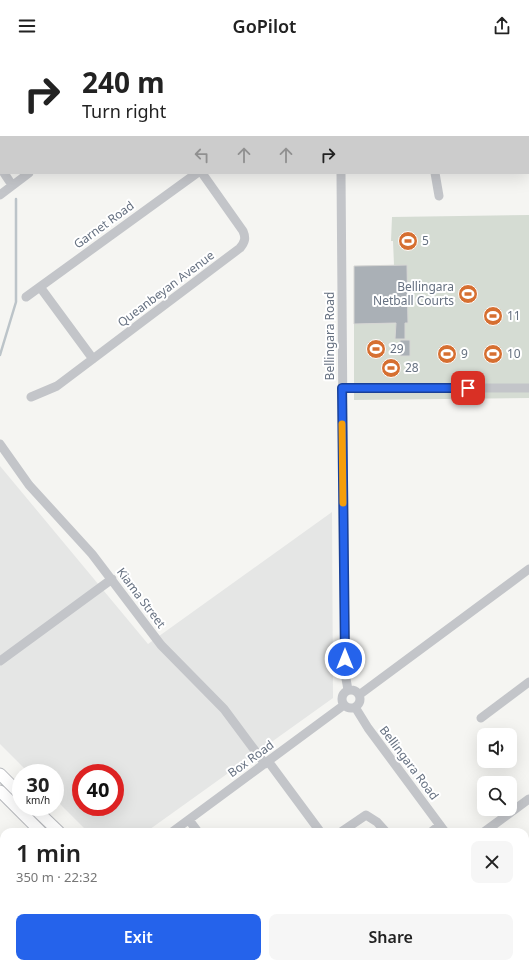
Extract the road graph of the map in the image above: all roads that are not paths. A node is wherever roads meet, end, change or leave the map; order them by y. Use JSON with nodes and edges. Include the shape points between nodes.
{"nodes":[{"id":1,"x":5,"y":174,"type":"edge"},
{"id":2,"x":27,"y":174,"type":"edge"},
{"id":3,"x":195,"y":174,"type":"edge"},
{"id":4,"x":203,"y":174,"type":"edge"},
{"id":5,"x":341,"y":174,"type":"edge"},
{"id":6,"x":435,"y":174,"type":"edge"},
{"id":7,"x":12,"y":186,"type":"junction"},
{"id":8,"x":0,"y":195,"type":"edge"},
{"id":9,"x":440,"y":196,"type":"dead end"},
{"id":10,"x":40,"y":287,"type":"junction"},
{"id":11,"x":26,"y":297,"type":"dead end"},
{"id":12,"x":93,"y":359,"type":"junction"},
{"id":13,"x":342,"y":388,"type":"junction"},
{"id":14,"x":529,"y":388,"type":"edge"},
{"id":15,"x":31,"y":397,"type":"dead end"},
{"id":16,"x":0,"y":444,"type":"edge"},
{"id":17,"x":529,"y":569,"type":"edge"},
{"id":18,"x":112,"y":579,"type":"junction"},
{"id":19,"x":0,"y":661,"type":"edge"},
{"id":20,"x":529,"y":682,"type":"edge"},
{"id":21,"x":348,"y":690,"type":"junction"},
{"id":22,"x":359,"y":695,"type":"junction"},
{"id":23,"x":344,"y":704,"type":"junction"},
{"id":24,"x":355,"y":707,"type":"junction"},
{"id":25,"x":481,"y":718,"type":"dead end"},
{"id":26,"x":266,"y":763,"type":"junction"},
{"id":27,"x":0,"y":774,"type":"edge"},
{"id":28,"x":12,"y":786,"type":"edge"},
{"id":29,"x":0,"y":791,"type":"edge"},
{"id":30,"x":529,"y":799,"type":"edge"},
{"id":31,"x":43,"y":816,"type":"edge"},
{"id":32,"x":189,"y":820,"type":"junction"},
{"id":33,"x":37,"y":828,"type":"edge"},
{"id":34,"x":55,"y":828,"type":"edge"},
{"id":35,"x":178,"y":828,"type":"edge"},
{"id":36,"x":195,"y":828,"type":"edge"},
{"id":37,"x":317,"y":828,"type":"edge"},
{"id":38,"x":348,"y":828,"type":"edge"},
{"id":39,"x":382,"y":828,"type":"edge"},
{"id":40,"x":441,"y":828,"type":"edge"},
{"id":41,"x":489,"y":828,"type":"edge"}],
"edges":[{"from":1,"to":7,"type":"street"},
{"from":2,"to":7,"type":"street"},
{"from":3,"to":10,"type":"street","name":"Garnet Road"},
{"from":4,"to":12,"type":"street","name":"Queanbeyan Avenue","via":[[243,231],[243,245]]},
{"from":5,"to":13,"type":"street","name":"Bellingara Road"},
{"from":6,"to":9,"type":"street"},
{"from":7,"to":8,"type":"street"},
{"from":10,"to":11,"type":"street","name":"Garnet Road"},
{"from":10,"to":12,"type":"street"},
{"from":12,"to":15,"type":"street","name":"Queanbeyan Avenue","via":[[58,386]]},
{"from":13,"to":14,"type":"street"},
{"from":13,"to":21,"type":"street","name":"Bellingara Road","via":[[345,673]]},
{"from":16,"to":18,"type":"street","name":"Kiama Street","via":[[29,485],[84,544]]},
{"from":17,"to":22,"type":"street"},
{"from":18,"to":19,"type":"street"},
{"from":18,"to":26,"type":"street","name":"Kiama Street","via":[[161,645],[224,709]]},
{"from":20,"to":25,"type":"street"},
{"from":21,"to":22,"type":"street","via":[[353,690]]},
{"from":21,"to":23,"type":"street","via":[[342,697]]},
{"from":22,"to":24,"type":"street","via":[[360,700]]},
{"from":23,"to":24,"type":"street","via":[[349,708]]},
{"from":23,"to":26,"type":"street","name":"Box Road"},
{"from":24,"to":40,"type":"street","name":"Bellingara Road"},
{"from":26,"to":32,"type":"street","name":"Box Road"},
{"from":26,"to":37,"type":"street","name":"Kiama Street"},
{"from":27,"to":28,"type":"main road"},
{"from":29,"to":33,"type":"main road"},
{"from":30,"to":41,"type":"street"},
{"from":31,"to":34,"type":"main road"},
{"from":32,"to":35,"type":"street","name":"Box Road"},
{"from":32,"to":36,"type":"street"},
{"from":38,"to":39,"type":"street","via":[[366,815]]}]}
